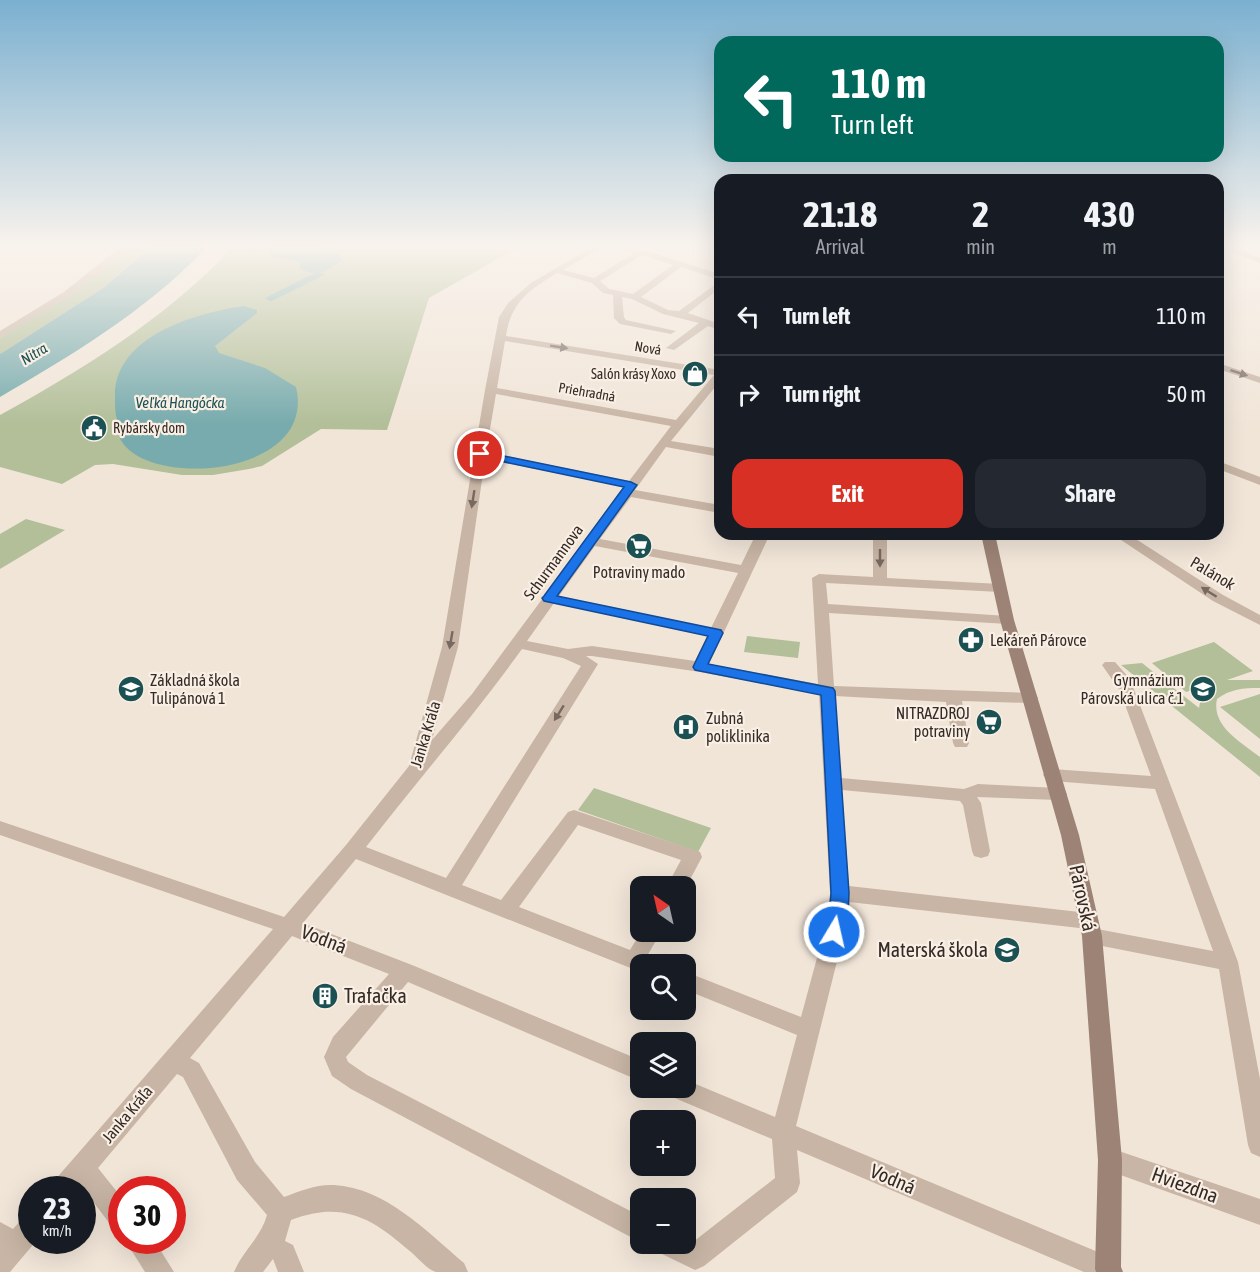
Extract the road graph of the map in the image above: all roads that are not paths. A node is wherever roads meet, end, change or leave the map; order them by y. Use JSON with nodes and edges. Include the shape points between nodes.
{"nodes":[{"id":1,"x":50,"y":304,"type":"edge"},
{"id":2,"x":511,"y":304,"type":"edge"},
{"id":3,"x":618,"y":304,"type":"edge"},
{"id":4,"x":650,"y":304,"type":"edge"},
{"id":5,"x":694,"y":304,"type":"edge"},
{"id":6,"x":681,"y":314,"type":"junction"},
{"id":7,"x":705,"y":323,"type":"junction"},
{"id":8,"x":714,"y":325,"type":"edge"},
{"id":9,"x":671,"y":331,"type":"dead end"},
{"id":10,"x":0,"y":335,"type":"edge"},
{"id":11,"x":501,"y":338,"type":"junction"},
{"id":12,"x":671,"y":348,"type":"dead end"},
{"id":13,"x":1224,"y":368,"type":"edge"},
{"id":14,"x":714,"y":372,"type":"edge"},
{"id":15,"x":1260,"y":380,"type":"edge"},
{"id":16,"x":714,"y":386,"type":"edge"},
{"id":17,"x":490,"y":390,"type":"junction"},
{"id":18,"x":679,"y":424,"type":"junction"},
{"id":19,"x":663,"y":443,"type":"junction"},
{"id":20,"x":714,"y":452,"type":"edge"},
{"id":21,"x":480,"y":454,"type":"junction"},
{"id":22,"x":1224,"y":467,"type":"edge"},
{"id":23,"x":1260,"y":481,"type":"edge"},
{"id":24,"x":629,"y":489,"type":"junction"},
{"id":25,"x":714,"y":508,"type":"edge"},
{"id":26,"x":760,"y":540,"type":"edge"},
{"id":27,"x":880,"y":540,"type":"edge"},
{"id":28,"x":989,"y":540,"type":"edge"},
{"id":29,"x":1128,"y":540,"type":"edge"},
{"id":30,"x":591,"y":541,"type":"junction"},
{"id":31,"x":746,"y":570,"type":"junction"},
{"id":32,"x":880,"y":581,"type":"junction"},
{"id":33,"x":1000,"y":588,"type":"junction"},
{"id":34,"x":549,"y":598,"type":"junction"},
{"id":35,"x":820,"y":608,"type":"junction"},
{"id":36,"x":1007,"y":620,"type":"junction"},
{"id":37,"x":1260,"y":621,"type":"edge"},
{"id":38,"x":716,"y":633,"type":"junction"},
{"id":39,"x":516,"y":643,"type":"junction"},
{"id":40,"x":568,"y":654,"type":"junction"},
{"id":41,"x":1110,"y":665,"type":"dead end"},
{"id":42,"x":700,"y":667,"type":"junction"},
{"id":43,"x":828,"y":691,"type":"junction"},
{"id":44,"x":953,"y":697,"type":"junction"},
{"id":45,"x":1030,"y":698,"type":"junction"},
{"id":46,"x":962,"y":743,"type":"dead end"},
{"id":47,"x":415,"y":771,"type":"junction"},
{"id":48,"x":1052,"y":775,"type":"junction"},
{"id":49,"x":831,"y":783,"type":"junction"},
{"id":50,"x":1161,"y":783,"type":"junction"},
{"id":51,"x":1058,"y":794,"type":"junction"},
{"id":52,"x":965,"y":795,"type":"junction"},
{"id":53,"x":0,"y":828,"type":"edge"},
{"id":54,"x":353,"y":850,"type":"junction"},
{"id":55,"x":981,"y":851,"type":"dead end"},
{"id":56,"x":682,"y":876,"type":"edge"},
{"id":57,"x":451,"y":886,"type":"junction"},
{"id":58,"x":840,"y":893,"type":"junction"},
{"id":59,"x":505,"y":910,"type":"junction"},
{"id":60,"x":288,"y":925,"type":"junction"},
{"id":61,"x":1090,"y":928,"type":"junction"},
{"id":62,"x":630,"y":958,"type":"edge"},
{"id":63,"x":1228,"y":962,"type":"junction"},
{"id":64,"x":405,"y":971,"type":"junction"},
{"id":65,"x":696,"y":985,"type":"edge"},
{"id":66,"x":810,"y":1030,"type":"junction"},
{"id":67,"x":173,"y":1060,"type":"junction"},
{"id":68,"x":630,"y":1067,"type":"edge"},
{"id":69,"x":696,"y":1096,"type":"edge"},
{"id":70,"x":783,"y":1132,"type":"junction"},
{"id":71,"x":1260,"y":1144,"type":"edge"},
{"id":72,"x":1110,"y":1160,"type":"junction"},
{"id":73,"x":82,"y":1168,"type":"junction"},
{"id":74,"x":75,"y":1176,"type":"edge"},
{"id":75,"x":108,"y":1201,"type":"edge"},
{"id":76,"x":280,"y":1211,"type":"junction"},
{"id":77,"x":1260,"y":1212,"type":"edge"},
{"id":78,"x":630,"y":1224,"type":"edge"},
{"id":79,"x":18,"y":1238,"type":"edge"},
{"id":80,"x":5,"y":1248,"type":"edge"},
{"id":81,"x":148,"y":1254,"type":"edge"},
{"id":82,"x":689,"y":1254,"type":"edge"},
{"id":83,"x":1109,"y":1270,"type":"edge"},
{"id":84,"x":162,"y":1272,"type":"edge"},
{"id":85,"x":247,"y":1272,"type":"edge"},
{"id":86,"x":455,"y":1272,"type":"edge"}],
"edges":[{"from":1,"to":10,"type":"street"},
{"from":2,"to":11,"type":"street","name":"Janka Kráľa","via":[[504,317]]},
{"from":3,"to":9,"type":"street","via":[[623,322]]},
{"from":4,"to":6,"type":"street"},
{"from":5,"to":6,"type":"street"},
{"from":6,"to":7,"type":"street"},
{"from":7,"to":8,"type":"street"},
{"from":7,"to":12,"type":"street"},
{"from":11,"to":14,"type":"street","name":"Nová","one_way":true},
{"from":11,"to":17,"type":"street","name":"Janka Kráľa"},
{"from":13,"to":15,"type":"street","one_way":true},
{"from":16,"to":18,"type":"street","name":"Schurmannova"},
{"from":17,"to":18,"type":"street","name":"Priehradná"},
{"from":17,"to":21,"type":"street","name":"Janka Kráľa"},
{"from":18,"to":19,"type":"street","name":"Schurmannova"},
{"from":19,"to":20,"type":"street"},
{"from":19,"to":24,"type":"street","name":"Schurmannova"},
{"from":21,"to":24,"type":"street"},
{"from":21,"to":47,"type":"street","name":"Janka Kráľa","one_way":true,"via":[[450,646]]},
{"from":22,"to":23,"type":"street"},
{"from":24,"to":25,"type":"street"},
{"from":24,"to":30,"type":"street","name":"Schurmannova"},
{"from":26,"to":31,"type":"street"},
{"from":27,"to":32,"type":"street","one_way":true},
{"from":28,"to":33,"type":"street","name":"Párovská"},
{"from":37,"to":29,"type":"street","name":"Palánok","one_way":true},
{"from":30,"to":31,"type":"street"},
{"from":30,"to":34,"type":"street","name":"Schurmannova"},
{"from":31,"to":38,"type":"street"},
{"from":32,"to":33,"type":"street"},
{"from":32,"to":35,"type":"street","via":[[819,578]]},
{"from":33,"to":36,"type":"street","name":"Párovská"},
{"from":34,"to":38,"type":"street"},
{"from":34,"to":39,"type":"street","name":"Schurmannova"},
{"from":35,"to":36,"type":"street"},
{"from":35,"to":43,"type":"street"},
{"from":36,"to":45,"type":"street","name":"Párovská"},
{"from":38,"to":42,"type":"street"},
{"from":39,"to":40,"type":"street"},
{"from":39,"to":47,"type":"street","name":"Schurmannova","via":[[478,698]]},
{"from":40,"to":42,"type":"street","via":[[592,651]]},
{"from":40,"to":57,"type":"street","one_way":true,"via":[[590,664]]},
{"from":41,"to":50,"type":"street","via":[[1128,691]]},
{"from":42,"to":43,"type":"street"},
{"from":43,"to":44,"type":"street"},
{"from":43,"to":49,"type":"street"},
{"from":44,"to":45,"type":"street"},
{"from":44,"to":46,"type":"street"},
{"from":45,"to":48,"type":"street","name":"Párovská"},
{"from":47,"to":54,"type":"street","name":"Janka Kráľa"},
{"from":48,"to":50,"type":"street"},
{"from":48,"to":51,"type":"street","name":"Párovská"},
{"from":49,"to":52,"type":"street"},
{"from":49,"to":58,"type":"street"},
{"from":50,"to":63,"type":"street"},
{"from":51,"to":52,"type":"street","via":[[978,790]]},
{"from":51,"to":61,"type":"street","name":"Párovská"},
{"from":52,"to":55,"type":"street","via":[[972,803]]},
{"from":53,"to":60,"type":"street","name":"Vodná"},
{"from":54,"to":57,"type":"street"},
{"from":54,"to":60,"type":"street","name":"Janka Kráľa"},
{"from":56,"to":59,"type":"street","via":[[693,857],[574,817]]},
{"from":57,"to":59,"type":"street"},
{"from":58,"to":61,"type":"street"},
{"from":58,"to":66,"type":"street"},
{"from":59,"to":62,"type":"street"},
{"from":60,"to":64,"type":"street","name":"Vodná"},
{"from":60,"to":67,"type":"street","name":"Janka Kráľa"},
{"from":61,"to":63,"type":"street"},
{"from":61,"to":72,"type":"street","name":"Párovská"},
{"from":63,"to":71,"type":"street"},
{"from":64,"to":68,"type":"street","name":"Vodná"},
{"from":64,"to":78,"type":"street","via":[[341,1044],[335,1058],[340,1069]]},
{"from":65,"to":66,"type":"street"},
{"from":66,"to":70,"type":"street"},
{"from":67,"to":73,"type":"street","name":"Janka Kráľa"},
{"from":67,"to":76,"type":"street","via":[[191,1070],[246,1171]]},
{"from":69,"to":70,"type":"street","name":"Vodná"},
{"from":70,"to":82,"type":"street","via":[[788,1183],[695,1257]]},
{"from":70,"to":83,"type":"street","name":"Vodná"},
{"from":72,"to":77,"type":"street","name":"Hviezdna"},
{"from":72,"to":83,"type":"street","name":"Párovská"},
{"from":73,"to":74,"type":"street","name":"Janka Kráľa"},
{"from":73,"to":75,"type":"street"},
{"from":76,"to":85,"type":"street","via":[[275,1234]]},
{"from":76,"to":86,"type":"street","via":[[322,1197],[351,1198],[378,1211]]},
{"from":79,"to":80,"type":"street"},
{"from":81,"to":84,"type":"street"}]}
